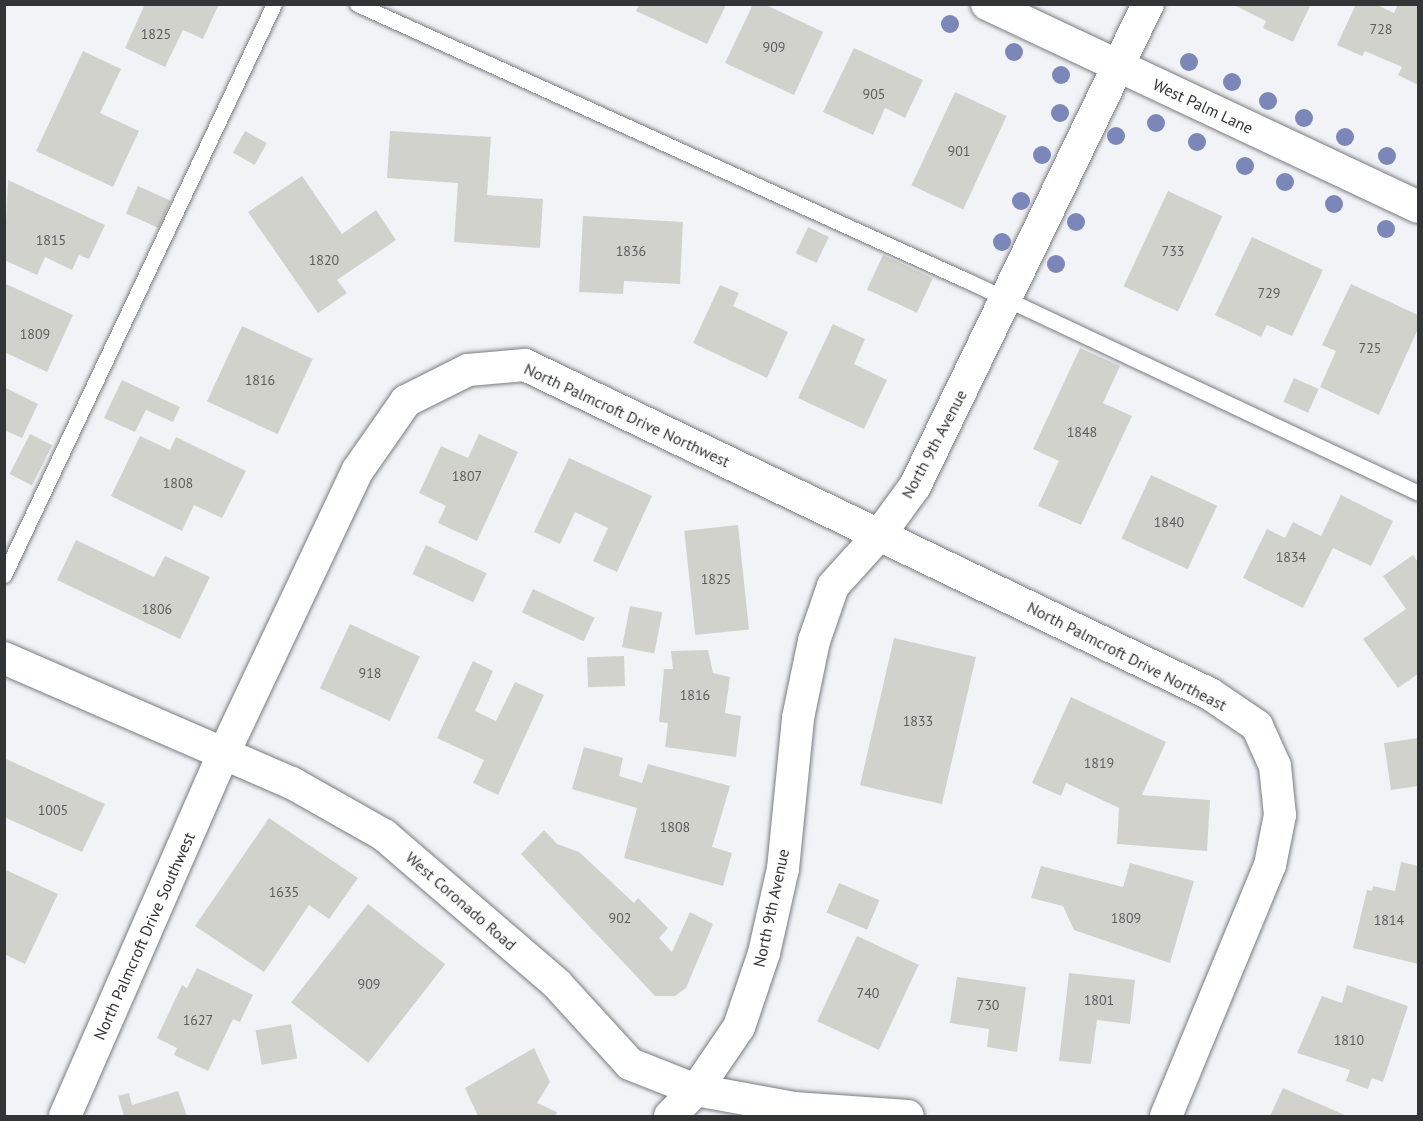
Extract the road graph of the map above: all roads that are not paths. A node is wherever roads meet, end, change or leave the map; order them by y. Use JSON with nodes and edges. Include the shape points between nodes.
{"nodes":[{"id":1,"x":274,"y":4,"type":"edge"},
{"id":2,"x":357,"y":4,"type":"edge"},
{"id":3,"x":987,"y":4,"type":"edge"},
{"id":4,"x":1148,"y":4,"type":"edge"},
{"id":5,"x":1117,"y":66,"type":"junction"},
{"id":6,"x":1419,"y":207,"type":"edge"},
{"id":7,"x":1008,"y":300,"type":"junction"},
{"id":8,"x":1419,"y":493,"type":"edge"},
{"id":9,"x":880,"y":534,"type":"junction"},
{"id":10,"x":4,"y":575,"type":"edge"},
{"id":11,"x":4,"y":658,"type":"edge"},
{"id":12,"x":223,"y":755,"type":"junction"},
{"id":13,"x":696,"y":1090,"type":"junction"},
{"id":14,"x":65,"y":1116,"type":"edge"},
{"id":15,"x":670,"y":1116,"type":"edge"},
{"id":16,"x":908,"y":1116,"type":"edge"},
{"id":17,"x":1166,"y":1116,"type":"edge"}],
"edges":[{"from":1,"to":10,"type":"lane"},
{"from":2,"to":7,"type":"lane"},
{"from":3,"to":5,"type":"street","name":"West Palm Lane"},
{"from":4,"to":5,"type":"street","name":"North 9th Avenue"},
{"from":5,"to":6,"type":"street","name":"West Palm Lane"},
{"from":5,"to":7,"type":"street","name":"North 9th Avenue"},
{"from":7,"to":8,"type":"lane"},
{"from":7,"to":9,"type":"street","name":"North 9th Avenue","via":[[915,486]]},
{"from":9,"to":12,"type":"street","name":"North Palmcroft Drive Northwest","via":[[525,365],[468,370],[406,401],[358,470]]},
{"from":9,"to":13,"type":"street","name":"North 9th Avenue","via":[[833,586],[814,641],[798,718],[783,869],[764,953],[739,1027]]},
{"from":9,"to":17,"type":"street","name":"North Palmcroft Drive Northeast","via":[[1210,694],[1257,726],[1275,766],[1280,815],[1270,865]]},
{"from":11,"to":12,"type":"street","name":"West Coronado Road"},
{"from":12,"to":13,"type":"street","name":"West Coronado Road","via":[[292,783],[384,835],[557,984],[630,1064]]},
{"from":12,"to":14,"type":"street","name":"North Palmcroft Drive Southwest"},
{"from":13,"to":15,"type":"street","name":"North 9th Avenue"},
{"from":13,"to":16,"type":"street","name":"West Coronado Road","via":[[794,1108]]}]}
